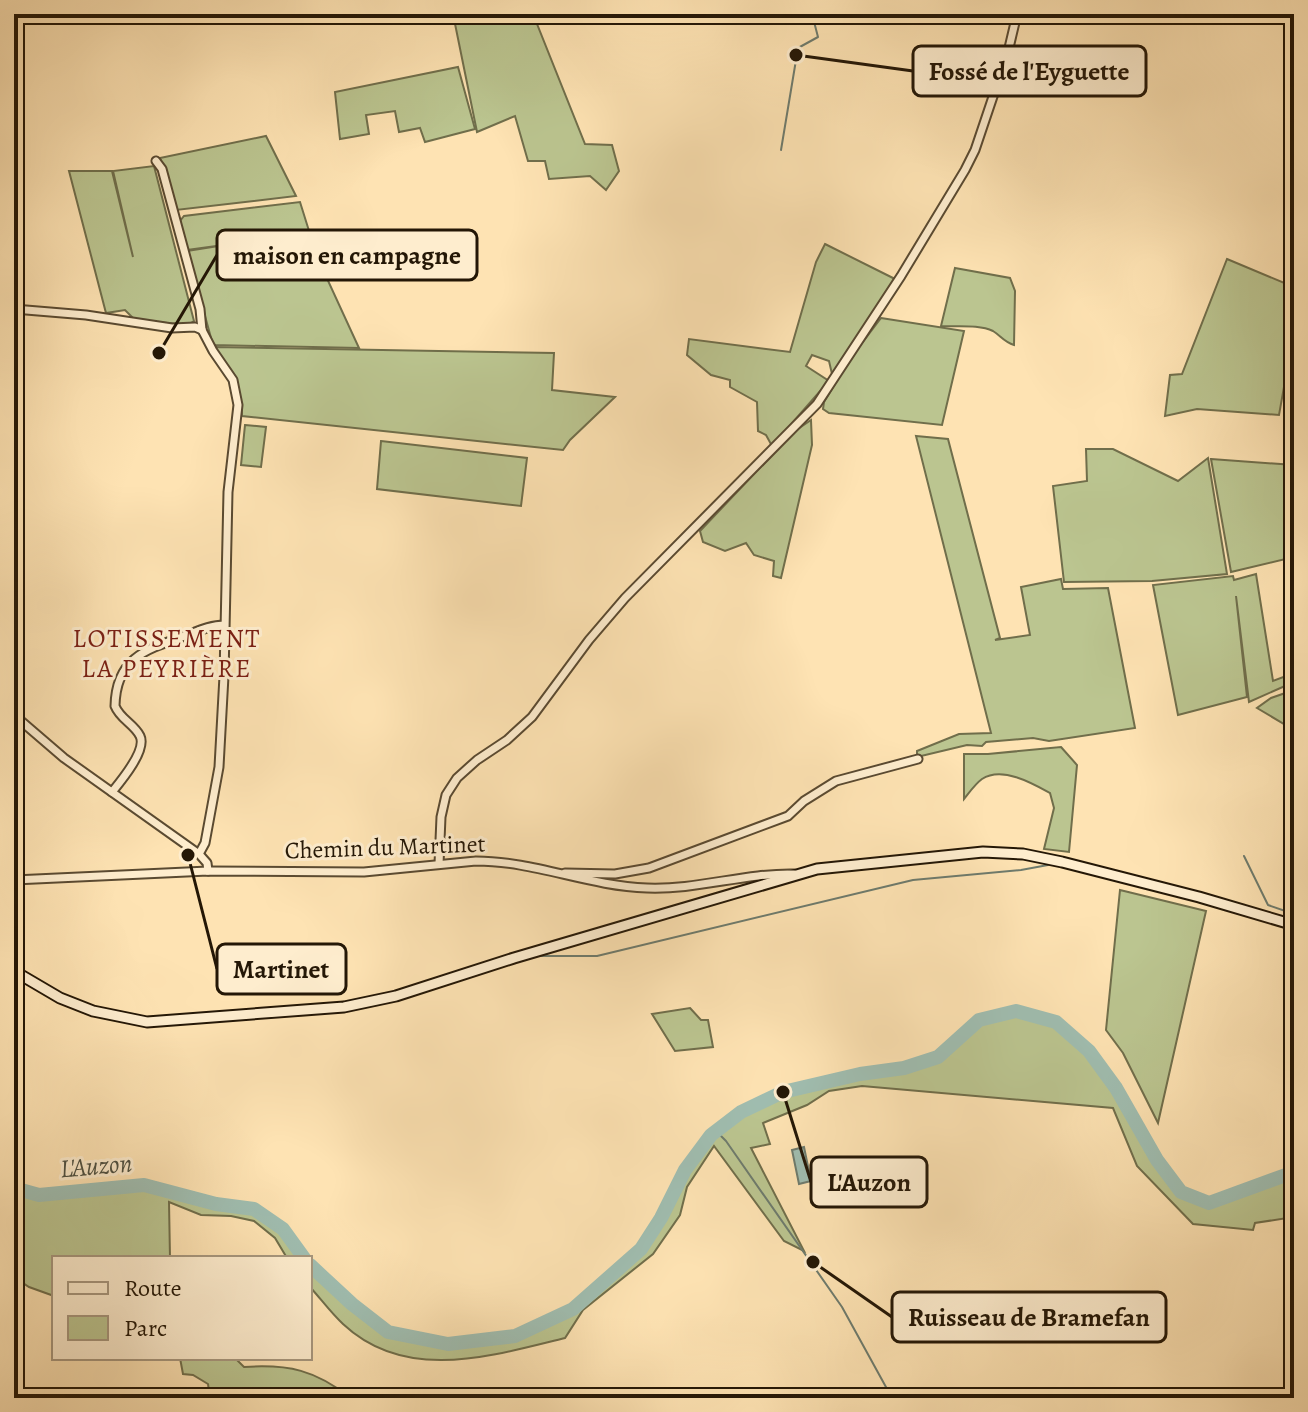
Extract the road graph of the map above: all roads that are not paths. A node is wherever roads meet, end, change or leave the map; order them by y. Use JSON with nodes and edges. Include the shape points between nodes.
{"nodes":[{"id":1,"x":1017,"y":14,"type":"edge"},
{"id":2,"x":156,"y":161,"type":"dead end"},
{"id":3,"x":14,"y":309,"type":"edge"},
{"id":4,"x":202,"y":330,"type":"junction"},
{"id":5,"x":224,"y":625,"type":"junction"},
{"id":6,"x":14,"y":715,"type":"edge"},
{"id":7,"x":918,"y":759,"type":"dead end"},
{"id":8,"x":112,"y":792,"type":"junction"},
{"id":9,"x":199,"y":854,"type":"junction"},
{"id":10,"x":439,"y":864,"type":"junction"},
{"id":11,"x":208,"y":871,"type":"junction"},
{"id":12,"x":558,"y":872,"type":"junction"},
{"id":13,"x":800,"y":874,"type":"junction"},
{"id":14,"x":14,"y":880,"type":"edge"},
{"id":15,"x":1294,"y":925,"type":"edge"},
{"id":16,"x":14,"y":971,"type":"edge"}],
"edges":[{"from":1,"to":10,"type":"street","via":[[965,170],[817,404],[625,598],[532,717],[457,778],[441,817]]},
{"from":2,"to":4,"type":"street"},
{"from":3,"to":4,"type":"street"},
{"from":4,"to":5,"type":"street","via":[[237,394]]},
{"from":5,"to":8,"type":"street","via":[[142,650],[126,667],[115,706],[141,744]]},
{"from":5,"to":9,"type":"street","via":[[219,767]]},
{"from":6,"to":8,"type":"street"},
{"from":7,"to":12,"type":"street","via":[[836,781],[788,816],[649,868],[615,874]]},
{"from":8,"to":9,"type":"street"},
{"from":9,"to":11,"type":"street"},
{"from":10,"to":11,"type":"street","name":"Chemin du Martinet","via":[[364,872]]},
{"from":10,"to":12,"type":"street","name":"Chemin du Martinet","via":[[494,861]]},
{"from":11,"to":14,"type":"street","name":"Chemin du Martinet"},
{"from":12,"to":13,"type":"street","name":"Chemin du Martinet","via":[[643,888]]},
{"from":13,"to":15,"type":"main road","via":[[963,852],[1004,852],[1134,880]]},
{"from":13,"to":16,"type":"main road","via":[[344,1007],[168,1022],[128,1020],[60,998]]}]}
